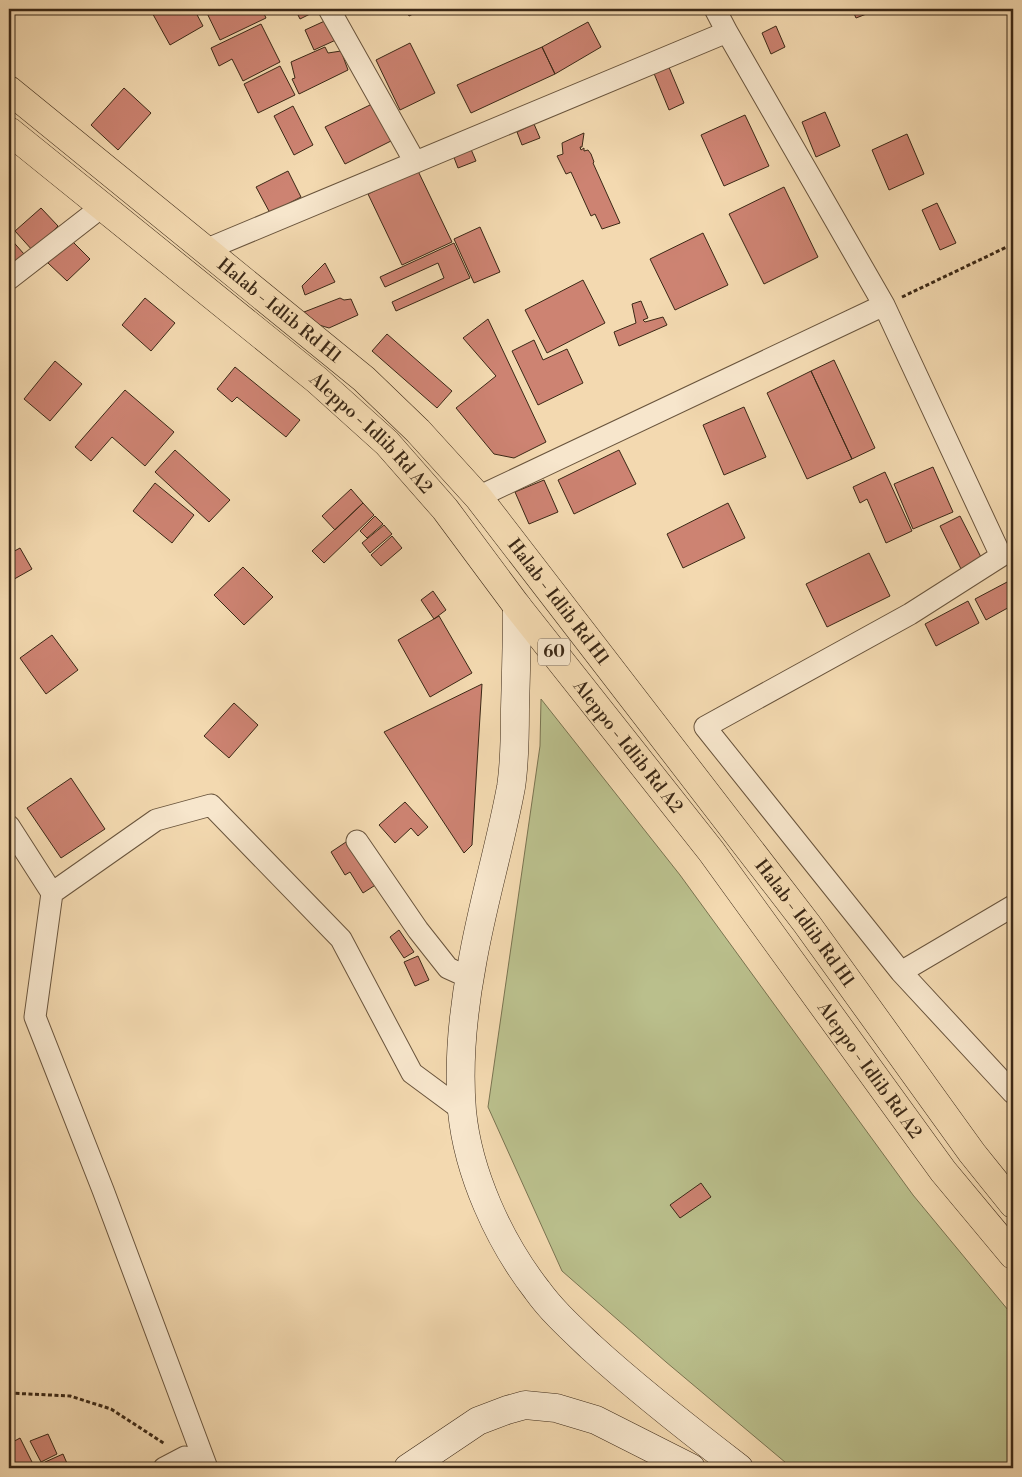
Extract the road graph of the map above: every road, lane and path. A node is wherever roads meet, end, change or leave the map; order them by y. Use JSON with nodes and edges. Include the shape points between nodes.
{"nodes":[{"id":1,"x":329,"y":9,"type":"edge"},
{"id":2,"x":715,"y":9,"type":"edge"},
{"id":3,"x":726,"y":32,"type":"junction"},
{"id":4,"x":9,"y":90,"type":"edge"},
{"id":5,"x":11,"y":137,"type":"edge"},
{"id":6,"x":414,"y":162,"type":"junction"},
{"id":7,"x":103,"y":206,"type":"junction"},
{"id":8,"x":1013,"y":244,"type":"edge"},
{"id":9,"x":205,"y":250,"type":"junction"},
{"id":10,"x":9,"y":279,"type":"edge"},
{"id":11,"x":884,"y":305,"type":"junction"},
{"id":12,"x":478,"y":496,"type":"junction"},
{"id":13,"x":517,"y":606,"type":"junction"},
{"id":14,"x":9,"y":826,"type":"edge"},
{"id":15,"x":357,"y":841,"type":"dead end"},
{"id":16,"x":52,"y":893,"type":"junction"},
{"id":17,"x":1013,"y":906,"type":"edge"},
{"id":18,"x":902,"y":972,"type":"junction"},
{"id":19,"x":470,"y":978,"type":"junction"},
{"id":20,"x":1013,"y":1093,"type":"edge"},
{"id":21,"x":462,"y":1110,"type":"junction"},
{"id":22,"x":1013,"y":1204,"type":"edge"},
{"id":23,"x":1013,"y":1254,"type":"edge"},
{"id":24,"x":9,"y":1393,"type":"edge"},
{"id":25,"x":185,"y":1456,"type":"joint"},
{"id":26,"x":164,"y":1468,"type":"edge"},
{"id":27,"x":207,"y":1468,"type":"edge"},
{"id":28,"x":408,"y":1468,"type":"edge"},
{"id":29,"x":691,"y":1468,"type":"edge"},
{"id":30,"x":738,"y":1468,"type":"edge"}],
"edges":[{"from":1,"to":6,"type":"street"},
{"from":2,"to":3,"type":"street"},
{"from":3,"to":6,"type":"street"},
{"from":3,"to":11,"type":"street"},
{"from":4,"to":9,"type":"highway","name":"Halab - Idlib Rd H1","number":"60"},
{"from":5,"to":7,"type":"highway","name":"Aleppo - Idlib Rd A2","number":"60"},
{"from":6,"to":9,"type":"street"},
{"from":7,"to":10,"type":"street"},
{"from":7,"to":13,"type":"highway","name":"Aleppo - Idlib Rd A2","number":"60","via":[[317,380],[387,444],[445,509]]},
{"from":8,"to":11,"type":"path"},
{"from":9,"to":12,"type":"highway","name":"Halab - Idlib Rd H1","number":"60","via":[[364,379],[418,430]]},
{"from":11,"to":12,"type":"street"},
{"from":11,"to":18,"type":"street","via":[[1002,556],[910,614],[705,726]]},
{"from":12,"to":22,"type":"highway","name":"Halab - Idlib Rd H1","number":"60","via":[[807,924],[972,1153]]},
{"from":13,"to":19,"type":"street","via":[[515,744],[511,783]]},
{"from":13,"to":23,"type":"highway","name":"Aleppo - Idlib Rd A2","number":"60","via":[[711,851],[943,1171]]},
{"from":14,"to":16,"type":"street"},
{"from":15,"to":19,"type":"street","via":[[448,968]]},
{"from":16,"to":21,"type":"street","via":[[156,820],[211,806],[341,939],[412,1073]]},
{"from":16,"to":27,"type":"street","via":[[35,1017]]},
{"from":17,"to":18,"type":"street"},
{"from":18,"to":20,"type":"street"},
{"from":19,"to":21,"type":"street","via":[[462,1034]]},
{"from":21,"to":30,"type":"street","via":[[478,1180],[495,1222],[538,1291],[567,1324],[646,1396]]},
{"from":24,"to":25,"type":"path","via":[[70,1396],[110,1409]]},
{"from":25,"to":26,"type":"street"},
{"from":28,"to":29,"type":"street","via":[[478,1421],[525,1406],[556,1408],[596,1420]]}]}
